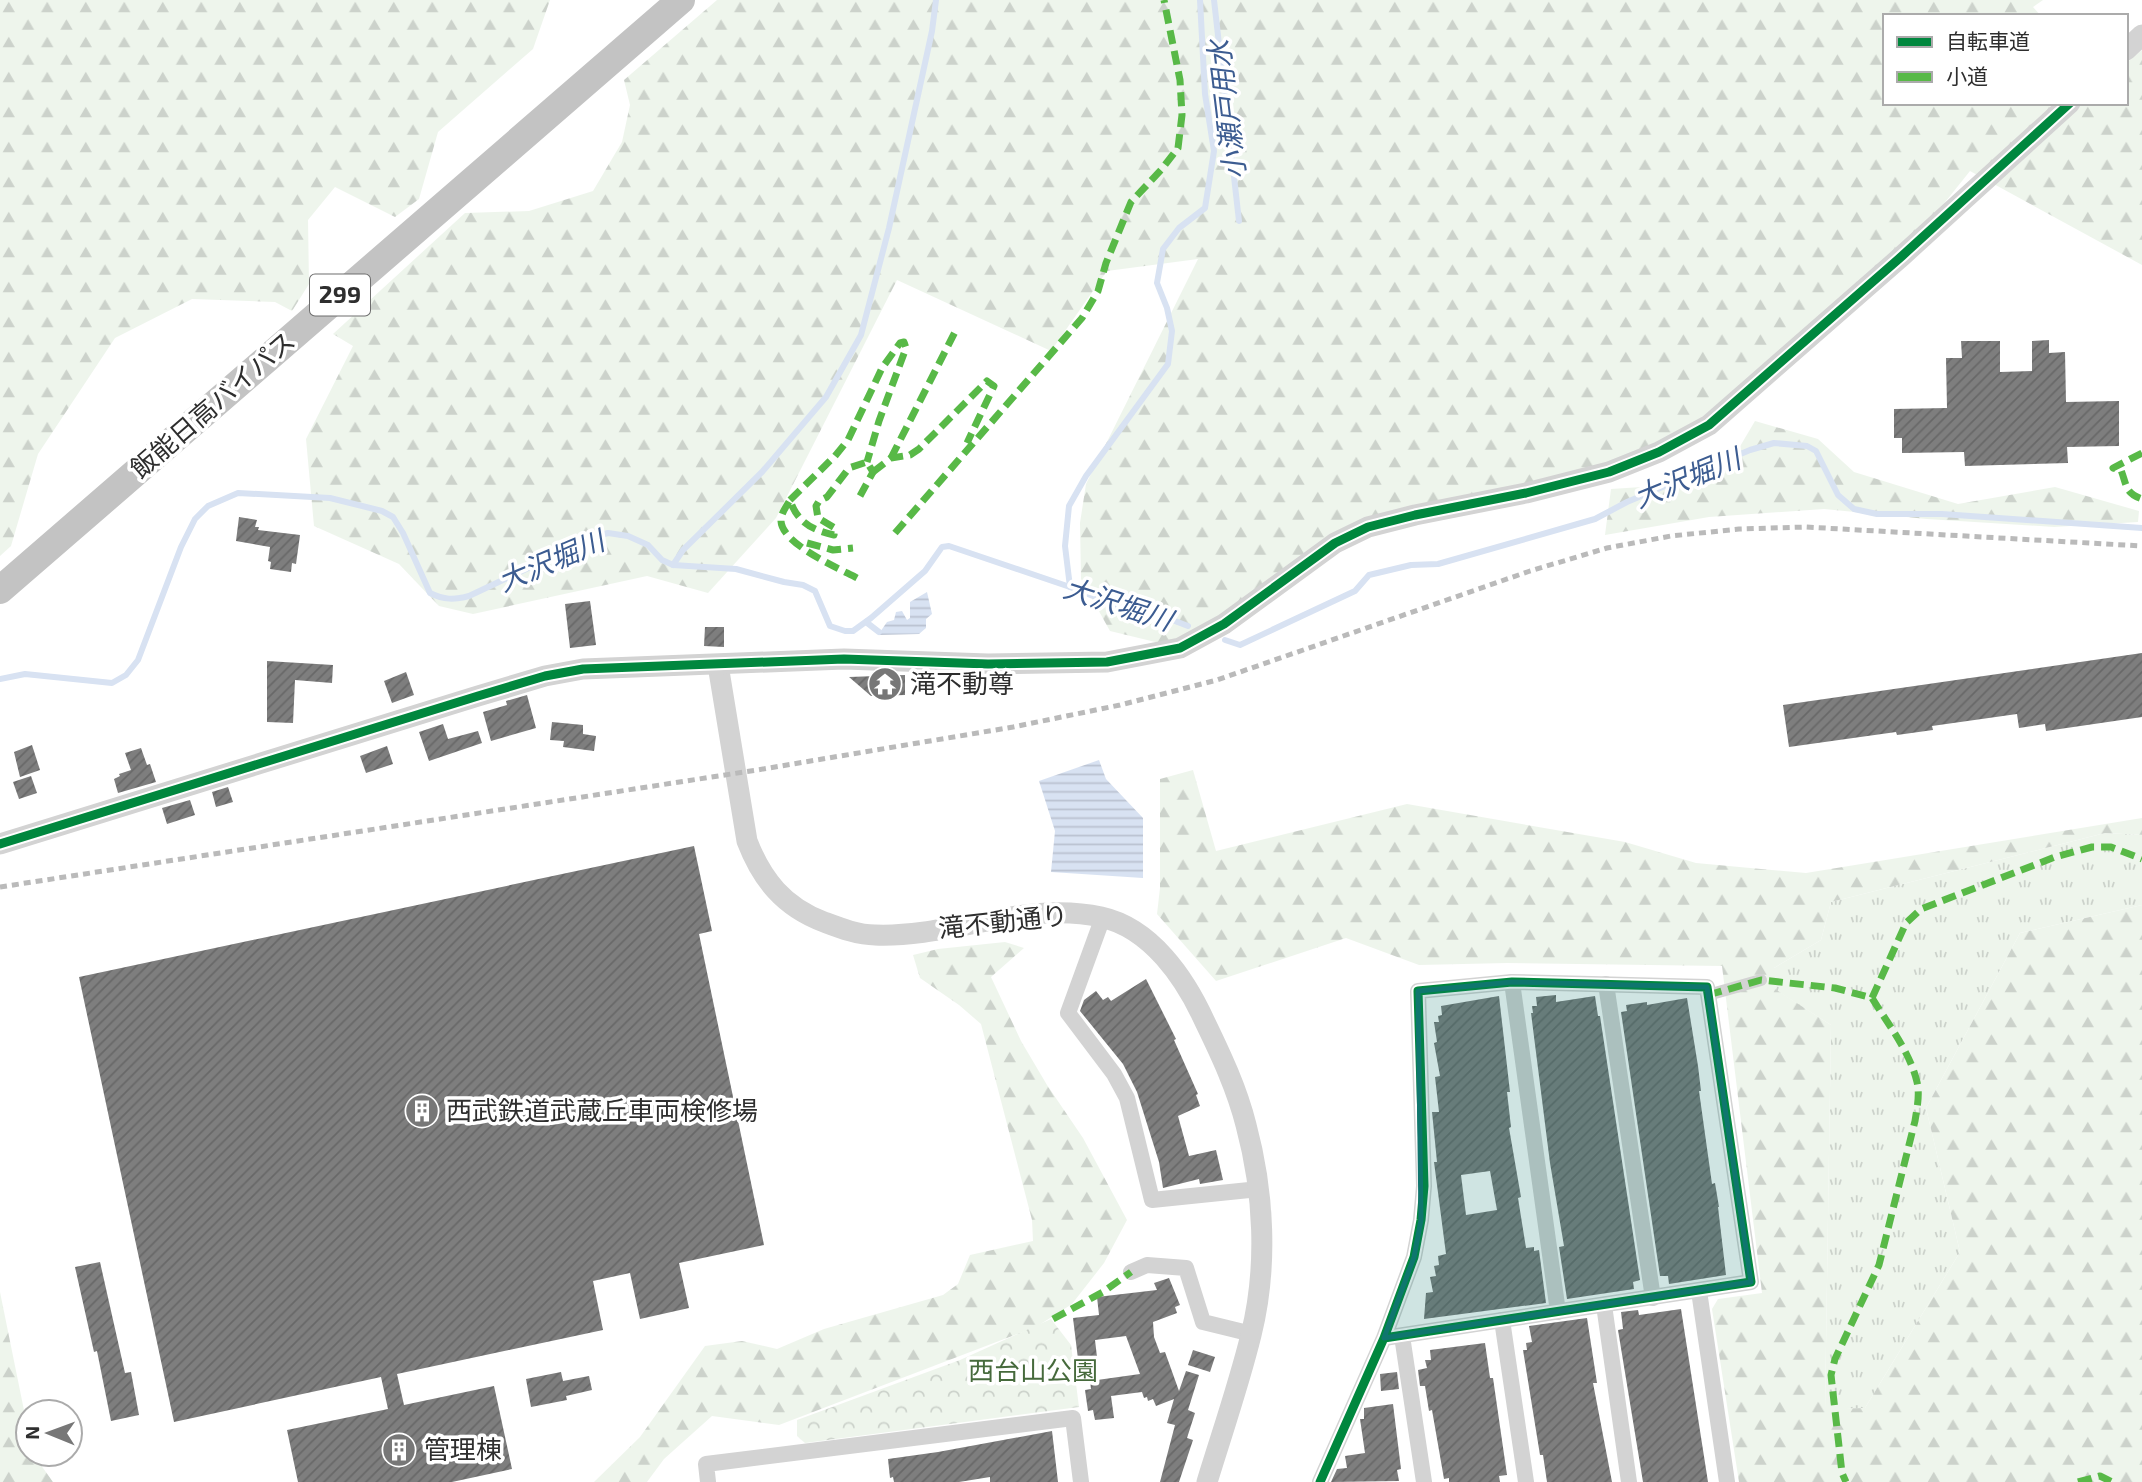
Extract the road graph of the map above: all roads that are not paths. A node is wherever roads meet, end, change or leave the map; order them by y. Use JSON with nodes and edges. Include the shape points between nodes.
{"nodes":[{"id":1,"x":681,"y":0,"type":"edge"},
{"id":2,"x":2142,"y":35,"type":"edge"},
{"id":3,"x":2128,"y":48,"type":"edge"},
{"id":4,"x":2068,"y":105,"type":"edge"},
{"id":5,"x":0,"y":590,"type":"edge"},
{"id":6,"x":718,"y":665,"type":"junction"},
{"id":7,"x":0,"y":844,"type":"edge"},
{"id":8,"x":1103,"y":917,"type":"junction"},
{"id":9,"x":1760,"y":980,"type":"dead end"},
{"id":10,"x":1512,"y":982,"type":"junction"},
{"id":11,"x":1606,"y":984,"type":"junction"},
{"id":12,"x":1708,"y":995,"type":"junction"},
{"id":13,"x":1259,"y":1189,"type":"junction"},
{"id":14,"x":1131,"y":1272,"type":"dead end"},
{"id":15,"x":1699,"y":1291,"type":"junction"},
{"id":16,"x":1653,"y":1297,"type":"junction"},
{"id":17,"x":1604,"y":1305,"type":"junction"},
{"id":18,"x":1558,"y":1312,"type":"junction"},
{"id":19,"x":1502,"y":1320,"type":"junction"},
{"id":20,"x":1252,"y":1334,"type":"junction"},
{"id":21,"x":1402,"y":1336,"type":"junction"},
{"id":22,"x":1384,"y":1338,"type":"junction"},
{"id":23,"x":1329,"y":1474,"type":"edge"},
{"id":24,"x":708,"y":1482,"type":"edge"},
{"id":25,"x":1081,"y":1482,"type":"edge"},
{"id":26,"x":1207,"y":1482,"type":"edge"},
{"id":27,"x":1320,"y":1482,"type":"edge"},
{"id":28,"x":1424,"y":1482,"type":"edge"},
{"id":29,"x":1526,"y":1482,"type":"edge"},
{"id":30,"x":1629,"y":1482,"type":"edge"},
{"id":31,"x":1727,"y":1482,"type":"edge"}],
"edges":[{"from":1,"to":5,"type":"highway","name":"飯能日高バイパス","number":"299"},
{"from":2,"to":3,"type":"street"},
{"from":4,"to":6,"type":"street","via":[[1709,425],[1659,452],[1609,472],[1368,527],[1335,543],[1224,624],[1180,648],[1098,662],[844,659]]},
{"from":6,"to":7,"type":"street","via":[[583,669],[545,676]]},
{"from":6,"to":8,"type":"street","name":"滝不動通り","via":[[747,841],[757,866],[790,904],[845,930],[874,936],[1038,913]]},
{"from":8,"to":13,"type":"street","name":"滝不動通り","via":[[1132,930],[1161,952],[1197,1003],[1226,1065],[1246,1124]]},
{"from":8,"to":13,"type":"street","via":[[1068,1013],[1127,1098],[1152,1200]]},
{"from":9,"to":12,"type":"street"},
{"from":10,"to":11,"type":"street"},
{"from":10,"to":18,"type":"street"},
{"from":10,"to":22,"type":"street","via":[[1418,991],[1421,1220],[1415,1258]]},
{"from":11,"to":12,"type":"street","via":[[1707,987]]},
{"from":11,"to":16,"type":"street"},
{"from":12,"to":15,"type":"street","via":[[1751,1282]]},
{"from":13,"to":20,"type":"street","name":"滝不動通り","via":[[1260,1279]]},
{"from":14,"to":20,"type":"street","via":[[1147,1265],[1186,1268],[1203,1322]]},
{"from":15,"to":16,"type":"street"},
{"from":15,"to":31,"type":"street"},
{"from":16,"to":17,"type":"street"},
{"from":17,"to":18,"type":"street"},
{"from":17,"to":30,"type":"street"},
{"from":18,"to":19,"type":"street"},
{"from":19,"to":21,"type":"street"},
{"from":19,"to":29,"type":"street"},
{"from":20,"to":26,"type":"street","name":"滝不動通り"},
{"from":21,"to":22,"type":"street"},
{"from":21,"to":28,"type":"street"},
{"from":22,"to":23,"type":"street"},
{"from":23,"to":27,"type":"street"},
{"from":24,"to":25,"type":"street","via":[[706,1464],[1073,1418]]}]}
